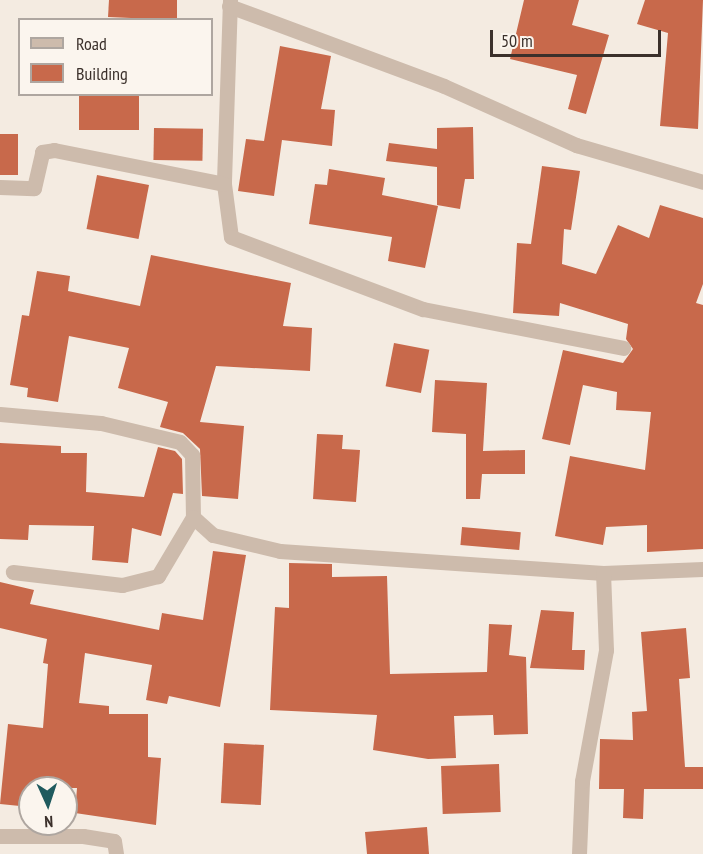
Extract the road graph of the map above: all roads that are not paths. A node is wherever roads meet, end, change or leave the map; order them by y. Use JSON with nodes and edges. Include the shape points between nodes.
{"nodes":[{"id":1,"x":229,"y":3,"type":"edge"},
{"id":2,"x":703,"y":182,"type":"edge"},
{"id":3,"x":224,"y":184,"type":"junction"},
{"id":4,"x":0,"y":186,"type":"edge"},
{"id":5,"x":623,"y":348,"type":"dead end"},
{"id":6,"x":0,"y":414,"type":"edge"},
{"id":7,"x":193,"y":517,"type":"junction"},
{"id":8,"x":703,"y":569,"type":"edge"},
{"id":9,"x":13,"y":572,"type":"dead end"},
{"id":10,"x":603,"y":573,"type":"junction"},
{"id":11,"x":0,"y":836,"type":"edge"},
{"id":12,"x":116,"y":854,"type":"edge"},
{"id":13,"x":579,"y":854,"type":"edge"}],
"edges":[{"from":1,"to":2,"type":"street","via":[[444,86],[576,145]]},
{"from":1,"to":3,"type":"street"},
{"from":3,"to":4,"type":"street","via":[[54,150],[42,152],[34,188]]},
{"from":3,"to":5,"type":"street","via":[[231,237],[262,252],[423,309]]},
{"from":6,"to":7,"type":"street","via":[[101,423],[180,442],[192,455]]},
{"from":7,"to":9,"type":"street","via":[[171,561],[145,582],[122,585]]},
{"from":7,"to":10,"type":"street","via":[[213,535],[280,551]]},
{"from":8,"to":10,"type":"street"},
{"from":10,"to":13,"type":"street","via":[[606,651],[582,781]]},
{"from":11,"to":12,"type":"street","via":[[82,836],[114,841]]}]}
